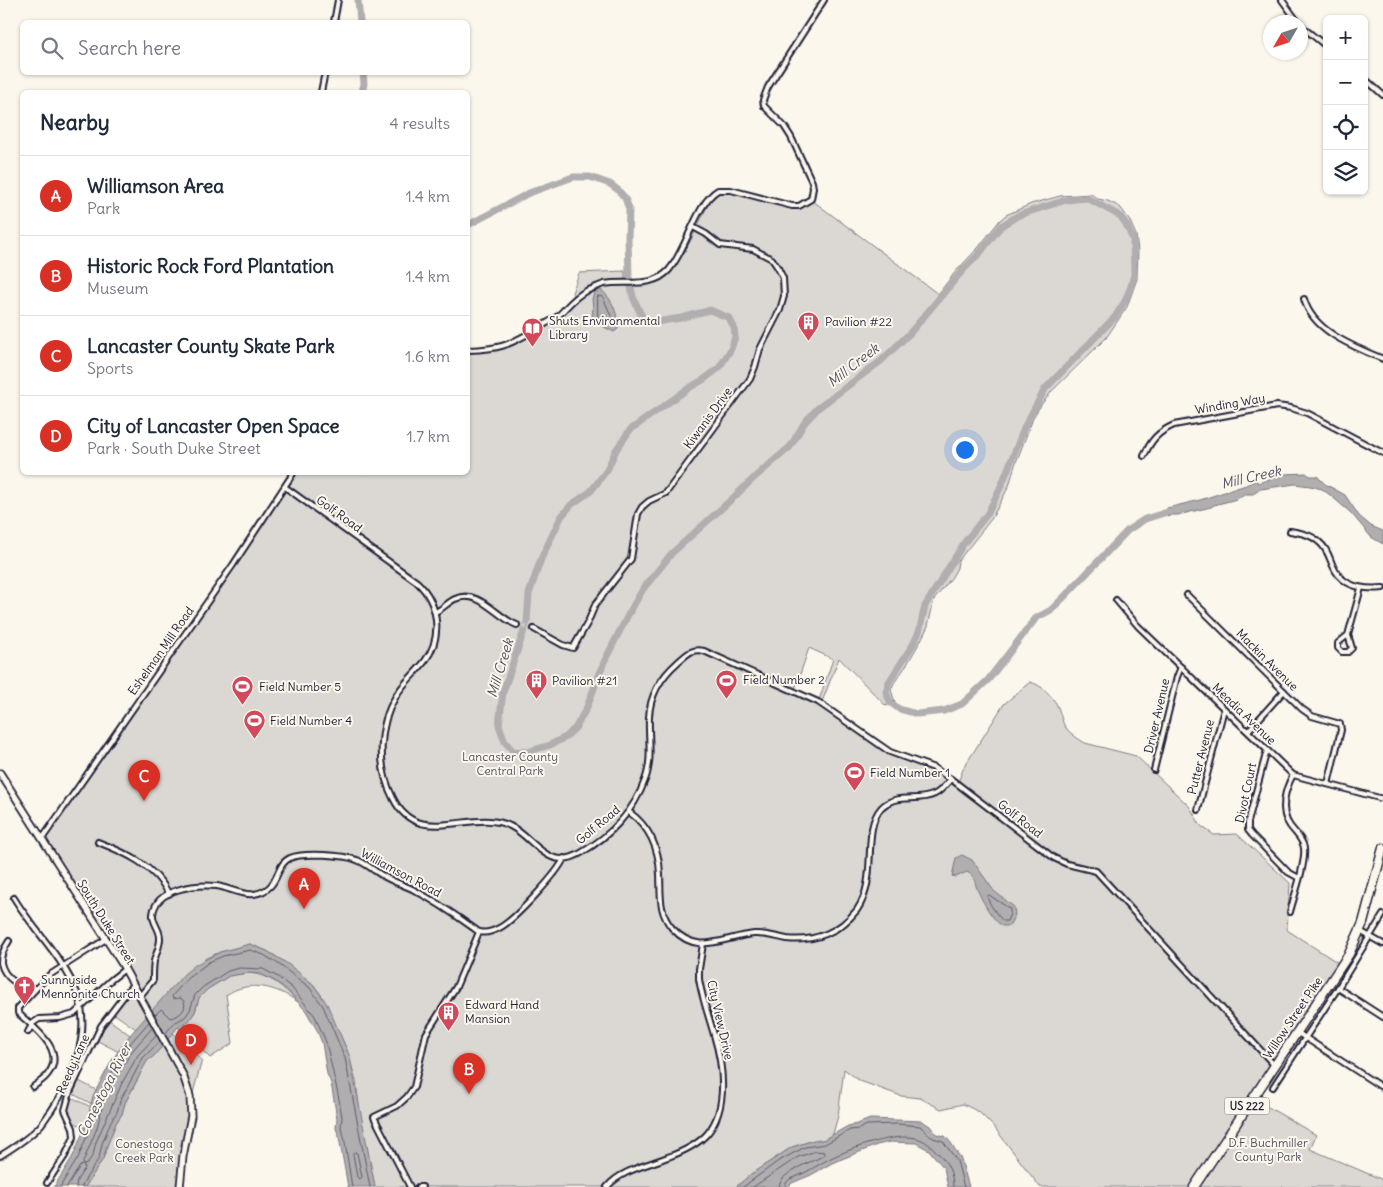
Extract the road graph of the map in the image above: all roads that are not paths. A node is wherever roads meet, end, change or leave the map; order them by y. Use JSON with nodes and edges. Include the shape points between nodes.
{"nodes":[{"id":1,"x":338,"y":0,"type":"edge"},
{"id":2,"x":824,"y":0,"type":"edge"},
{"id":3,"x":1282,"y":0,"type":"edge"},
{"id":4,"x":1293,"y":15,"type":"edge"},
{"id":5,"x":334,"y":20,"type":"edge"},
{"id":6,"x":1308,"y":31,"type":"edge"},
{"id":7,"x":1323,"y":44,"type":"edge"},
{"id":8,"x":324,"y":75,"type":"edge"},
{"id":9,"x":1368,"y":82,"type":"edge"},
{"id":10,"x":321,"y":90,"type":"edge"},
{"id":11,"x":1383,"y":95,"type":"edge"},
{"id":12,"x":693,"y":227,"type":"junction"},
{"id":13,"x":1304,"y":299,"type":"dead end"},
{"id":14,"x":470,"y":350,"type":"edge"},
{"id":15,"x":1383,"y":359,"type":"edge"},
{"id":16,"x":1383,"y":453,"type":"edge"},
{"id":17,"x":1144,"y":456,"type":"dead end"},
{"id":18,"x":292,"y":475,"type":"edge"},
{"id":19,"x":285,"y":487,"type":"junction"},
{"id":20,"x":1290,"y":531,"type":"dead end"},
{"id":21,"x":1360,"y":588,"type":"junction"},
{"id":22,"x":1383,"y":588,"type":"edge"},
{"id":23,"x":1187,"y":595,"type":"dead end"},
{"id":24,"x":1116,"y":600,"type":"dead end"},
{"id":25,"x":435,"y":612,"type":"junction"},
{"id":26,"x":517,"y":625,"type":"tunnel mouth"},
{"id":27,"x":534,"y":629,"type":"tunnel mouth"},
{"id":28,"x":1348,"y":635,"type":"junction"},
{"id":29,"x":1181,"y":667,"type":"junction"},
{"id":30,"x":1284,"y":691,"type":"junction"},
{"id":31,"x":1224,"y":709,"type":"junction"},
{"id":32,"x":1248,"y":731,"type":"junction"},
{"id":33,"x":1267,"y":750,"type":"junction"},
{"id":34,"x":1154,"y":770,"type":"dead end"},
{"id":35,"x":0,"y":773,"type":"edge"},
{"id":36,"x":1293,"y":775,"type":"junction"},
{"id":37,"x":951,"y":779,"type":"junction"},
{"id":38,"x":1328,"y":784,"type":"junction"},
{"id":39,"x":1383,"y":798,"type":"edge"},
{"id":40,"x":1198,"y":810,"type":"dead end"},
{"id":41,"x":629,"y":812,"type":"junction"},
{"id":42,"x":42,"y":839,"type":"junction"},
{"id":43,"x":98,"y":842,"type":"dead end"},
{"id":44,"x":1383,"y":848,"type":"edge"},
{"id":45,"x":564,"y":858,"type":"junction"},
{"id":46,"x":1299,"y":878,"type":"junction"},
{"id":47,"x":169,"y":894,"type":"junction"},
{"id":48,"x":14,"y":898,"type":"dead end"},
{"id":49,"x":1290,"y":912,"type":"dead end"},
{"id":50,"x":1383,"y":915,"type":"edge"},
{"id":51,"x":1360,"y":930,"type":"junction"},
{"id":52,"x":479,"y":932,"type":"junction"},
{"id":53,"x":1371,"y":936,"type":"junction"},
{"id":54,"x":106,"y":939,"type":"junction"},
{"id":55,"x":9,"y":941,"type":"dead end"},
{"id":56,"x":703,"y":944,"type":"junction"},
{"id":57,"x":1383,"y":944,"type":"edge"},
{"id":58,"x":63,"y":966,"type":"junction"},
{"id":59,"x":1,"y":967,"type":"edge"},
{"id":60,"x":125,"y":969,"type":"junction"},
{"id":61,"x":133,"y":984,"type":"junction"},
{"id":62,"x":36,"y":988,"type":"junction"},
{"id":63,"x":1338,"y":988,"type":"junction"},
{"id":64,"x":140,"y":996,"type":"junction"},
{"id":65,"x":80,"y":1009,"type":"junction"},
{"id":66,"x":1383,"y":1017,"type":"edge"},
{"id":67,"x":32,"y":1026,"type":"junction"},
{"id":68,"x":28,"y":1032,"type":"dead end"},
{"id":69,"x":1301,"y":1035,"type":"junction"},
{"id":70,"x":1275,"y":1066,"type":"junction"},
{"id":71,"x":33,"y":1087,"type":"dead end"},
{"id":72,"x":1273,"y":1087,"type":"dead end"},
{"id":73,"x":1383,"y":1088,"type":"edge"},
{"id":74,"x":0,"y":1156,"type":"edge"},
{"id":75,"x":46,"y":1182,"type":"dead end"},
{"id":76,"x":180,"y":1187,"type":"edge"},
{"id":77,"x":410,"y":1187,"type":"edge"},
{"id":78,"x":418,"y":1187,"type":"edge"},
{"id":79,"x":422,"y":1187,"type":"edge"},
{"id":80,"x":607,"y":1187,"type":"edge"},
{"id":81,"x":1194,"y":1187,"type":"edge"}],
"edges":[{"from":1,"to":5,"type":"street"},
{"from":2,"to":12,"type":"street","via":[[768,87],[763,100],[764,106],[791,137],[812,182],[811,199],[792,206],[732,190],[718,190],[708,199]]},
{"from":3,"to":4,"type":"street"},
{"from":6,"to":7,"type":"street"},
{"from":8,"to":10,"type":"street"},
{"from":9,"to":11,"type":"street"},
{"from":12,"to":14,"type":"street","via":[[680,254],[661,276],[642,283],[604,284],[572,300],[554,319],[509,345]]},
{"from":12,"to":27,"type":"street","name":"Kiwanis Drive","via":[[720,245],[753,249],[772,259],[783,278],[783,301],[764,339],[750,379],[666,493],[642,507],[631,559],[595,605],[573,648]]},
{"from":13,"to":15,"type":"street","via":[[1312,314],[1333,336]]},
{"from":16,"to":17,"type":"street","name":"Winding Way","via":[[1307,413],[1277,406],[1174,425],[1151,441]]},
{"from":18,"to":19,"type":"street","name":"Eshelman Mill Road"},
{"from":19,"to":25,"type":"street","name":"Golf Road","via":[[417,582],[426,592]]},
{"from":19,"to":42,"type":"street","name":"Eshelman Mill Road"},
{"from":20,"to":21,"type":"street","via":[[1317,540],[1326,548],[1337,574]]},
{"from":21,"to":22,"type":"street"},
{"from":21,"to":28,"type":"street"},
{"from":23,"to":30,"type":"street","name":"Mackin Avenue"},
{"from":24,"to":29,"type":"street","name":"Meadia Avenue"},
{"from":25,"to":26,"type":"street","via":[[454,599],[471,598],[484,602]]},
{"from":25,"to":45,"type":"street","name":"Golf Road","via":[[436,636],[432,650],[400,690],[384,723],[382,756],[393,800],[408,817],[426,824],[503,823],[521,833],[545,854]]},
{"from":28,"to":28,"type":"street","via":[[1338,643],[1342,652],[1352,648]]},
{"from":29,"to":31,"type":"street","name":"Meadia Avenue"},
{"from":29,"to":34,"type":"street","name":"Driver Avenue"},
{"from":30,"to":32,"type":"street"},
{"from":30,"to":38,"type":"street","name":"Mackin Avenue","via":[[1309,714],[1341,725]]},
{"from":31,"to":32,"type":"street","name":"Meadia Avenue"},
{"from":31,"to":40,"type":"street","name":"Putter Avenue"},
{"from":32,"to":33,"type":"street","name":"Meadia Avenue"},
{"from":33,"to":36,"type":"street","name":"Meadia Avenue"},
{"from":33,"to":46,"type":"street","name":"Divot Court","via":[[1248,830],[1288,872]]},
{"from":35,"to":42,"type":"main road","name":"South Duke Street"},
{"from":36,"to":38,"type":"street","name":"Meadia Avenue"},
{"from":36,"to":46,"type":"street","via":[[1284,808],[1289,824],[1304,845]]},
{"from":37,"to":41,"type":"street","name":"Golf Road","via":[[934,768],[890,752],[818,702],[697,649],[675,664],[656,687],[649,716],[648,770]]},
{"from":37,"to":56,"type":"street","via":[[934,795],[899,798],[881,809],[872,828],[866,892],[858,908],[839,928],[809,939],[753,934]]},
{"from":37,"to":70,"type":"street","name":"Golf Road","via":[[1054,858],[1099,874]]},
{"from":38,"to":39,"type":"street","name":"Meadia Avenue"},
{"from":41,"to":45,"type":"street","name":"Golf Road","via":[[590,847]]},
{"from":41,"to":56,"type":"street","via":[[646,828],[657,851],[660,901],[667,921],[683,937]]},
{"from":42,"to":54,"type":"main road","name":"South Duke Street"},
{"from":43,"to":47,"type":"street","via":[[144,864]]},
{"from":44,"to":51,"type":"highway","name":"Willow Street Pike","number":"US 222"},
{"from":45,"to":52,"type":"street","via":[[558,869],[508,923],[492,932]]},
{"from":46,"to":49,"type":"street"},
{"from":47,"to":52,"type":"street","name":"Williamson Road","via":[[206,886],[246,894],[258,893],[270,886],[290,857],[342,856],[362,862],[385,878],[422,894]]},
{"from":47,"to":64,"type":"street","via":[[157,903],[154,912],[160,936],[153,980]]},
{"from":48,"to":58,"type":"street"},
{"from":50,"to":53,"type":"street"},
{"from":51,"to":53,"type":"street"},
{"from":51,"to":69,"type":"highway","name":"Willow Street Pike","number":"US 222"},
{"from":52,"to":77,"type":"street","via":[[456,987],[426,1034],[414,1087],[397,1106],[374,1117]]},
{"from":53,"to":57,"type":"street"},
{"from":53,"to":63,"type":"street"},
{"from":54,"to":58,"type":"street"},
{"from":54,"to":60,"type":"main road","name":"South Duke Street"},
{"from":55,"to":59,"type":"street","via":[[2,954]]},
{"from":56,"to":80,"type":"street","name":"City View Drive","via":[[700,979],[718,1049],[722,1079],[720,1104],[713,1124],[704,1137],[688,1148],[623,1174]]},
{"from":58,"to":62,"type":"street"},
{"from":58,"to":65,"type":"street","via":[[77,993]]},
{"from":59,"to":62,"type":"street","via":[[16,983]]},
{"from":60,"to":61,"type":"main road","name":"South Duke Street"},
{"from":60,"to":65,"type":"street"},
{"from":61,"to":64,"type":"main road","name":"South Duke Street"},
{"from":61,"to":75,"type":"street","name":"Reedy Lane","via":[[101,1026],[70,1092],[65,1110],[74,1138]]},
{"from":62,"to":67,"type":"street","via":[[17,1011]]},
{"from":63,"to":66,"type":"street"},
{"from":63,"to":69,"type":"street"},
{"from":64,"to":76,"type":"main road","name":"South Duke Street","via":[[187,1086],[190,1121]]},
{"from":65,"to":67,"type":"street","via":[[70,1016],[39,1019]]},
{"from":65,"to":74,"type":"street","via":[[80,1047],[56,1102],[38,1129]]},
{"from":67,"to":68,"type":"street"},
{"from":67,"to":71,"type":"street","via":[[49,1044],[53,1059],[49,1074]]},
{"from":69,"to":70,"type":"highway","name":"Willow Street Pike","number":"US 222"},
{"from":69,"to":72,"type":"street"},
{"from":69,"to":73,"type":"street"},
{"from":70,"to":81,"type":"highway","name":"Willow Street Pike","number":"US 222"},
{"from":78,"to":79,"type":"street"}]}
